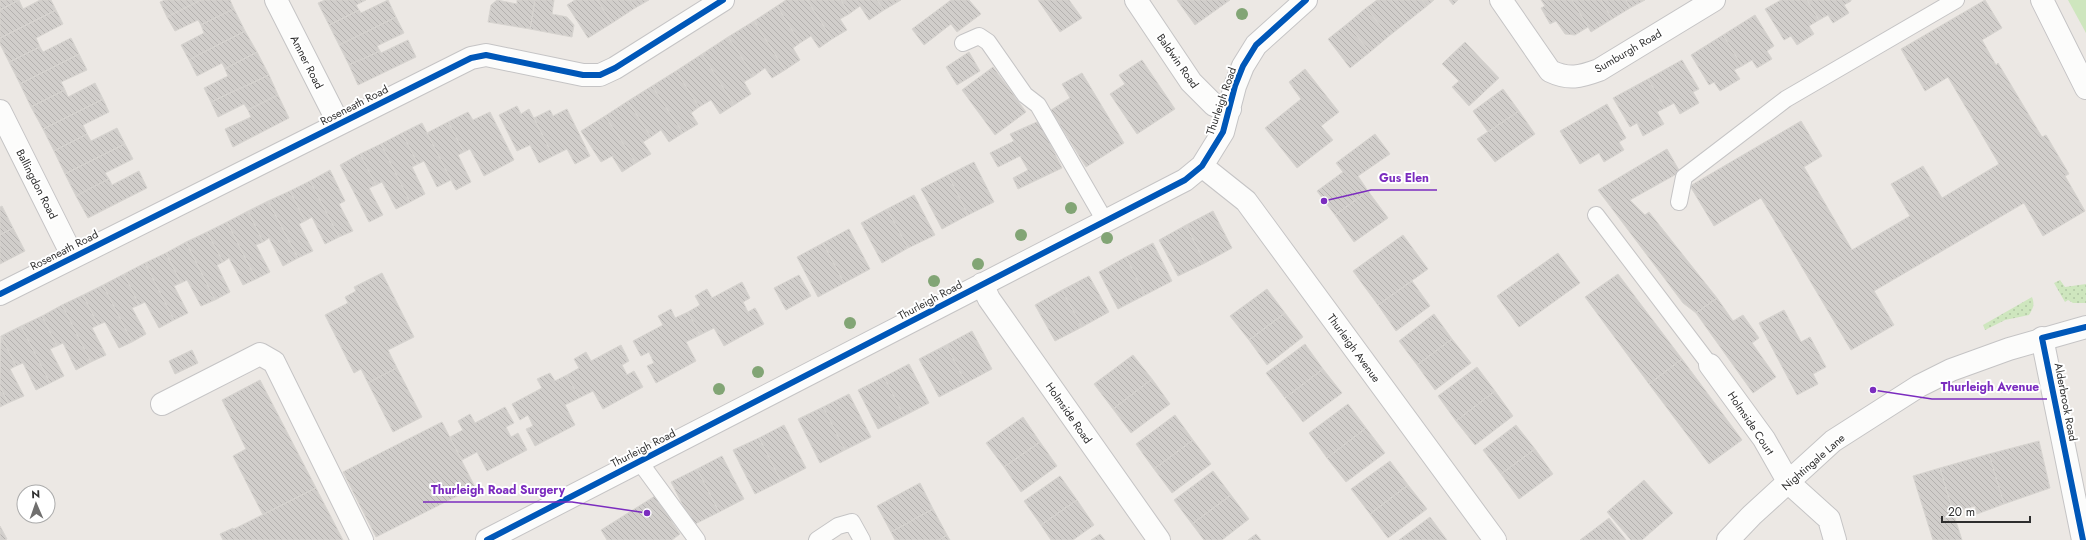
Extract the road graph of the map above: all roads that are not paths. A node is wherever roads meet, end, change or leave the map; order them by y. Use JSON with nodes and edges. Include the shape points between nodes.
{"nodes":[{"id":1,"x":276,"y":0,"type":"edge"},
{"id":2,"x":723,"y":0,"type":"edge"},
{"id":3,"x":1136,"y":0,"type":"edge"},
{"id":4,"x":1306,"y":0,"type":"edge"},
{"id":5,"x":1501,"y":0,"type":"edge"},
{"id":6,"x":1714,"y":0,"type":"edge"},
{"id":7,"x":1956,"y":0,"type":"edge"},
{"id":8,"x":2042,"y":0,"type":"edge"},
{"id":9,"x":963,"y":43,"type":"dead end"},
{"id":10,"x":2086,"y":88,"type":"edge"},
{"id":11,"x":1230,"y":109,"type":"junction"},
{"id":12,"x":0,"y":111,"type":"edge"},
{"id":13,"x":338,"y":124,"type":"junction"},
{"id":14,"x":1202,"y":166,"type":"junction"},
{"id":15,"x":1679,"y":202,"type":"dead end"},
{"id":16,"x":1596,"y":215,"type":"dead end"},
{"id":17,"x":1105,"y":221,"type":"junction"},
{"id":18,"x":73,"y":256,"type":"junction"},
{"id":19,"x":982,"y":284,"type":"junction"},
{"id":20,"x":0,"y":294,"type":"edge"},
{"id":21,"x":2086,"y":327,"type":"edge"},
{"id":22,"x":2042,"y":338,"type":"junction"},
{"id":23,"x":1710,"y":365,"type":"joint"},
{"id":24,"x":162,"y":404,"type":"dead end"},
{"id":25,"x":639,"y":461,"type":"junction"},
{"id":26,"x":1789,"y":483,"type":"junction"},
{"id":27,"x":2084,"y":538,"type":"edge"},
{"id":28,"x":362,"y":540,"type":"edge"},
{"id":29,"x":487,"y":540,"type":"edge"},
{"id":30,"x":697,"y":540,"type":"edge"},
{"id":31,"x":817,"y":540,"type":"edge"},
{"id":32,"x":862,"y":540,"type":"edge"},
{"id":33,"x":1159,"y":540,"type":"edge"},
{"id":34,"x":1495,"y":540,"type":"edge"},
{"id":35,"x":1728,"y":540,"type":"edge"},
{"id":36,"x":1835,"y":540,"type":"edge"}],
"edges":[{"from":1,"to":13,"type":"street","name":"Amner Road"},
{"from":2,"to":13,"type":"street","name":"Roseneath Road","via":[[600,75],[583,75],[486,55],[471,58]]},
{"from":3,"to":11,"type":"street","name":"Baldwin Road","via":[[1191,82],[1214,105]]},
{"from":4,"to":11,"type":"street","name":"Thurleigh Road","via":[[1256,45],[1243,66]]},
{"from":5,"to":6,"type":"street","name":"Sumburgh Road","via":[[1550,71],[1563,77],[1582,76],[1599,70]]},
{"from":7,"to":15,"type":"lane","via":[[1786,99],[1684,177]]},
{"from":8,"to":10,"type":"street"},
{"from":9,"to":17,"type":"lane","via":[[979,36],[988,42],[1025,94],[1038,105]]},
{"from":11,"to":14,"type":"street","name":"Thurleigh Road","via":[[1223,132]]},
{"from":12,"to":18,"type":"street","name":"Ballingdon Road"},
{"from":13,"to":18,"type":"street","name":"Roseneath Road"},
{"from":14,"to":17,"type":"street","name":"Thurleigh Road","via":[[1185,180]]},
{"from":14,"to":34,"type":"street","name":"Thurleigh Avenue","via":[[1246,201]]},
{"from":16,"to":23,"type":"lane"},
{"from":17,"to":19,"type":"street","name":"Thurleigh Road"},
{"from":18,"to":20,"type":"street","name":"Roseneath Road"},
{"from":19,"to":25,"type":"street","name":"Thurleigh Road"},
{"from":19,"to":33,"type":"street","name":"Holmside Road","via":[[989,300]]},
{"from":21,"to":22,"type":"street","name":"Nightingale Lane"},
{"from":22,"to":26,"type":"street","name":"Nightingale Lane","via":[[1951,370],[1919,386],[1833,441]]},
{"from":22,"to":27,"type":"street","name":"Alderbrook Road"},
{"from":23,"to":26,"type":"street","name":"Holmside Court","via":[[1764,439]]},
{"from":24,"to":28,"type":"street","via":[[260,354],[274,362]]},
{"from":25,"to":29,"type":"street","name":"Thurleigh Road"},
{"from":25,"to":30,"type":"lane"},
{"from":26,"to":35,"type":"street","name":"Nightingale Lane"},
{"from":26,"to":36,"type":"street","name":"Holmside Court","via":[[1829,519]]},
{"from":31,"to":32,"type":"lane","via":[[838,526],[852,522]]}]}
